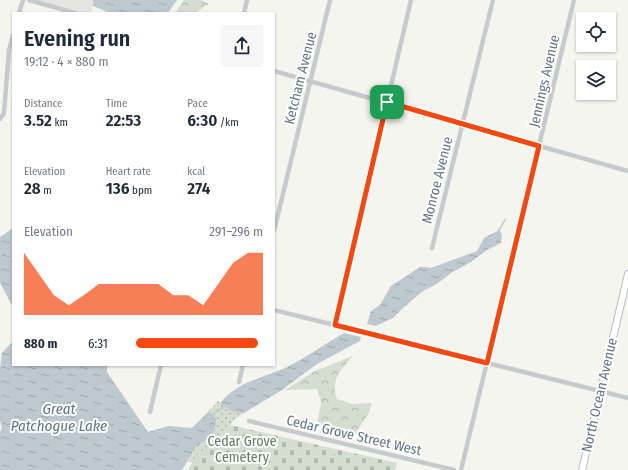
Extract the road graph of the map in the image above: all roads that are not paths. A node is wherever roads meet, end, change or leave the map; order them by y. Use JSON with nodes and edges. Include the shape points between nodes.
{"nodes":[{"id":1,"x":23,"y":0,"type":"edge"},
{"id":2,"x":29,"y":0,"type":"edge"},
{"id":3,"x":247,"y":0,"type":"edge"},
{"id":4,"x":330,"y":0,"type":"edge"},
{"id":5,"x":411,"y":0,"type":"edge"},
{"id":6,"x":492,"y":0,"type":"edge"},
{"id":7,"x":574,"y":0,"type":"edge"},
{"id":8,"x":20,"y":12,"type":"edge"},
{"id":9,"x":71,"y":12,"type":"edge"},
{"id":10,"x":244,"y":12,"type":"edge"},
{"id":11,"x":12,"y":39,"type":"edge"},
{"id":12,"x":275,"y":71,"type":"edge"},
{"id":13,"x":311,"y":81,"type":"junction"},
{"id":14,"x":387,"y":102,"type":"junction"},
{"id":15,"x":0,"y":119,"type":"edge"},
{"id":16,"x":462,"y":124,"type":"junction"},
{"id":17,"x":539,"y":146,"type":"junction"},
{"id":18,"x":628,"y":171,"type":"edge"},
{"id":19,"x":275,"y":227,"type":"edge"},
{"id":20,"x":432,"y":248,"type":"dead end"},
{"id":21,"x":628,"y":274,"type":"edge"},
{"id":22,"x":275,"y":310,"type":"edge"},
{"id":23,"x":335,"y":325,"type":"junction"},
{"id":24,"x":487,"y":363,"type":"junction"},
{"id":25,"x":161,"y":366,"type":"edge"},
{"id":26,"x":243,"y":366,"type":"edge"},
{"id":27,"x":239,"y":382,"type":"dead end"},
{"id":28,"x":600,"y":391,"type":"junction"},
{"id":29,"x":628,"y":398,"type":"edge"},
{"id":30,"x":150,"y":412,"type":"dead end"},
{"id":31,"x":249,"y":421,"type":"dead end"},
{"id":32,"x":454,"y":470,"type":"edge"},
{"id":33,"x":461,"y":470,"type":"edge"},
{"id":34,"x":582,"y":470,"type":"edge"}],
"edges":[{"from":1,"to":8,"type":"street"},
{"from":2,"to":9,"type":"street"},
{"from":3,"to":10,"type":"street"},
{"from":4,"to":13,"type":"street","name":"Ketcham Avenue"},
{"from":5,"to":14,"type":"street"},
{"from":6,"to":16,"type":"street","name":"Monroe Avenue"},
{"from":7,"to":17,"type":"street","name":"Jennings Avenue"},
{"from":11,"to":15,"type":"street","via":[[4,114]]},
{"from":12,"to":13,"type":"street"},
{"from":13,"to":14,"type":"street"},
{"from":13,"to":19,"type":"street","name":"Ketcham Avenue"},
{"from":14,"to":16,"type":"street"},
{"from":14,"to":23,"type":"street"},
{"from":16,"to":17,"type":"street"},
{"from":16,"to":20,"type":"street","name":"Monroe Avenue"},
{"from":17,"to":18,"type":"street"},
{"from":17,"to":24,"type":"street","name":"Jennings Avenue"},
{"from":21,"to":28,"type":"street","name":"North Ocean Avenue"},
{"from":22,"to":23,"type":"street"},
{"from":23,"to":24,"type":"street"},
{"from":24,"to":28,"type":"street"},
{"from":24,"to":33,"type":"street","name":"Jennings Avenue"},
{"from":25,"to":30,"type":"street"},
{"from":26,"to":27,"type":"street"},
{"from":28,"to":29,"type":"street"},
{"from":28,"to":34,"type":"street","name":"North Ocean Avenue"},
{"from":31,"to":32,"type":"street","name":"Cedar Grove Street West"}]}
